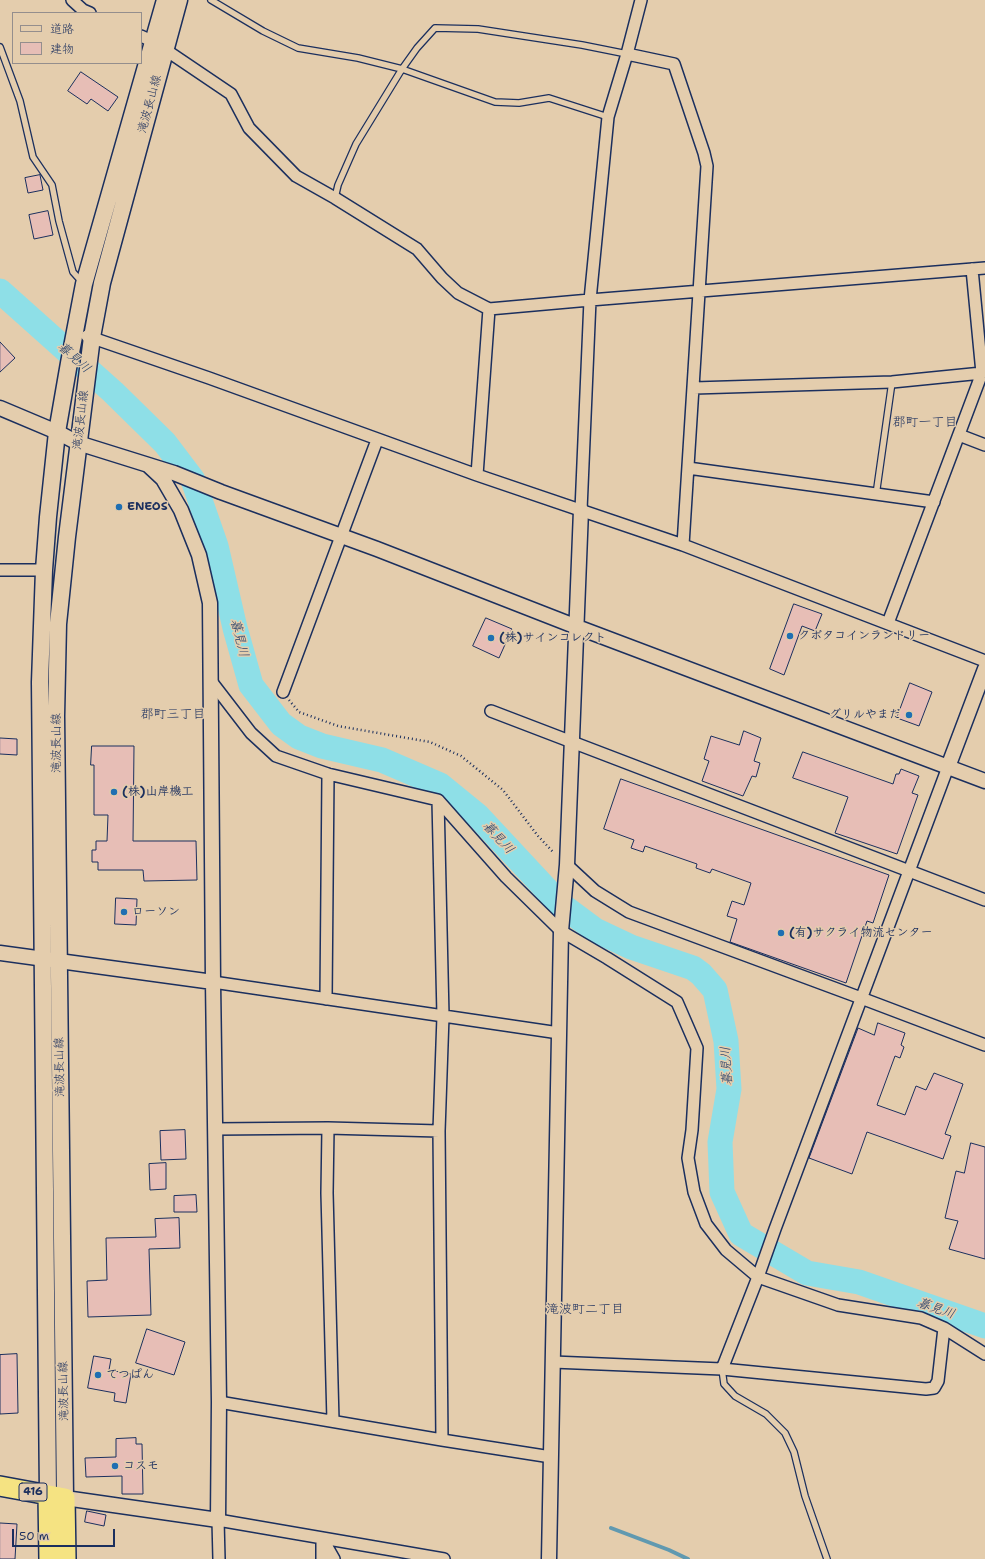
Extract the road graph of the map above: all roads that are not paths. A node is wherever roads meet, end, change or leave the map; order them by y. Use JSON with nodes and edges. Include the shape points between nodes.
{"nodes":[{"id":1,"x":72,"y":0,"type":"edge"},
{"id":2,"x":165,"y":0,"type":"edge"},
{"id":3,"x":179,"y":0,"type":"edge"},
{"id":4,"x":211,"y":0,"type":"edge"},
{"id":5,"x":641,"y":0,"type":"edge"},
{"id":6,"x":88,"y":12,"type":"edge"},
{"id":7,"x":153,"y":42,"type":"edge"},
{"id":8,"x":0,"y":47,"type":"edge"},
{"id":9,"x":627,"y":54,"type":"junction"},
{"id":10,"x":402,"y":69,"type":"junction"},
{"id":11,"x":608,"y":117,"type":"junction"},
{"id":12,"x":335,"y":198,"type":"junction"},
{"id":13,"x":985,"y":268,"type":"edge"},
{"id":14,"x":972,"y":269,"type":"junction"},
{"id":15,"x":84,"y":284,"type":"junction"},
{"id":16,"x":700,"y":292,"type":"junction"},
{"id":17,"x":590,"y":300,"type":"junction"},
{"id":18,"x":489,"y":309,"type":"junction"},
{"id":19,"x":75,"y":333,"type":"junction"},
{"id":20,"x":91,"y":340,"type":"junction"},
{"id":21,"x":982,"y":373,"type":"junction"},
{"id":22,"x":892,"y":382,"type":"junction"},
{"id":23,"x":694,"y":388,"type":"junction"},
{"id":24,"x":0,"y":408,"type":"edge"},
{"id":25,"x":57,"y":432,"type":"junction"},
{"id":26,"x":959,"y":435,"type":"junction"},
{"id":27,"x":377,"y":440,"type":"junction"},
{"id":28,"x":78,"y":443,"type":"junction"},
{"id":29,"x":985,"y":445,"type":"edge"},
{"id":30,"x":148,"y":465,"type":"junction"},
{"id":31,"x":688,"y":468,"type":"junction"},
{"id":32,"x":477,"y":475,"type":"junction"},
{"id":33,"x":876,"y":494,"type":"junction"},
{"id":34,"x":934,"y":502,"type":"junction"},
{"id":35,"x":581,"y":510,"type":"junction"},
{"id":36,"x":341,"y":536,"type":"junction"},
{"id":37,"x":683,"y":546,"type":"junction"},
{"id":38,"x":0,"y":570,"type":"edge"},
{"id":39,"x":44,"y":570,"type":"junction"},
{"id":40,"x":888,"y":623,"type":"junction"},
{"id":41,"x":577,"y":627,"type":"junction"},
{"id":42,"x":985,"y":661,"type":"edge"},
{"id":43,"x":985,"y":669,"type":"edge"},
{"id":44,"x":211,"y":681,"type":"junction"},
{"id":45,"x":283,"y":692,"type":"road end"},
{"id":46,"x":491,"y":711,"type":"dead end"},
{"id":47,"x":571,"y":742,"type":"junction"},
{"id":48,"x":948,"y":767,"type":"junction"},
{"id":49,"x":328,"y":774,"type":"junction"},
{"id":50,"x":985,"y":781,"type":"edge"},
{"id":51,"x":438,"y":800,"type":"junction"},
{"id":52,"x":566,"y":869,"type":"junction"},
{"id":53,"x":909,"y":870,"type":"junction"},
{"id":54,"x":985,"y":900,"type":"edge"},
{"id":55,"x":561,"y":931,"type":"junction"},
{"id":56,"x":0,"y":953,"type":"edge"},
{"id":57,"x":42,"y":958,"type":"junction"},
{"id":58,"x":59,"y":961,"type":"junction"},
{"id":59,"x":213,"y":982,"type":"junction"},
{"id":60,"x":862,"y":998,"type":"junction"},
{"id":61,"x":326,"y":999,"type":"junction"},
{"id":62,"x":443,"y":1016,"type":"junction"},
{"id":63,"x":559,"y":1033,"type":"junction"},
{"id":64,"x":985,"y":1045,"type":"edge"},
{"id":65,"x":328,"y":1128,"type":"junction"},
{"id":66,"x":216,"y":1129,"type":"junction"},
{"id":67,"x":439,"y":1130,"type":"junction"},
{"id":68,"x":758,"y":1277,"type":"junction"},
{"id":69,"x":944,"y":1328,"type":"junction"},
{"id":70,"x":985,"y":1354,"type":"edge"},
{"id":71,"x":553,"y":1362,"type":"junction"},
{"id":72,"x":722,"y":1369,"type":"junction"},
{"id":73,"x":219,"y":1402,"type":"junction"},
{"id":74,"x":333,"y":1421,"type":"junction"},
{"id":75,"x":442,"y":1440,"type":"junction"},
{"id":76,"x":551,"y":1457,"type":"junction"},
{"id":77,"x":0,"y":1486,"type":"edge"},
{"id":78,"x":56,"y":1497,"type":"junction"},
{"id":79,"x":218,"y":1520,"type":"junction"},
{"id":80,"x":322,"y":1538,"type":"junction"},
{"id":81,"x":49,"y":1559,"type":"edge"},
{"id":82,"x":66,"y":1559,"type":"edge"},
{"id":83,"x":219,"y":1559,"type":"edge"},
{"id":84,"x":322,"y":1559,"type":"edge"},
{"id":85,"x":334,"y":1559,"type":"edge"},
{"id":86,"x":444,"y":1559,"type":"edge"},
{"id":87,"x":549,"y":1559,"type":"edge"},
{"id":88,"x":826,"y":1559,"type":"edge"}],
"edges":[{"from":1,"to":6,"type":"street"},
{"from":2,"to":7,"type":"main road","name":"滝波長山線"},
{"from":3,"to":7,"type":"main road","name":"滝波長山線"},
{"from":4,"to":10,"type":"lane","via":[[263,31],[298,48],[358,58]]},
{"from":5,"to":9,"type":"street"},
{"from":7,"to":12,"type":"street","via":[[231,94],[249,128],[296,176]]},
{"from":7,"to":15,"type":"main road","name":"滝波長山線"},
{"from":7,"to":20,"type":"main road","name":"滝波長山線"},
{"from":8,"to":15,"type":"lane","via":[[20,101],[33,157],[52,185],[73,272]]},
{"from":9,"to":10,"type":"lane","via":[[478,29],[436,28]]},
{"from":9,"to":11,"type":"street"},
{"from":9,"to":16,"type":"street","via":[[674,64],[704,153],[707,166]]},
{"from":10,"to":11,"type":"lane","via":[[496,102],[519,103],[549,98]]},
{"from":10,"to":12,"type":"lane","via":[[356,144],[338,184]]},
{"from":11,"to":17,"type":"street"},
{"from":12,"to":18,"type":"street","via":[[417,249],[458,293]]},
{"from":13,"to":14,"type":"street"},
{"from":14,"to":16,"type":"street"},
{"from":14,"to":21,"type":"street"},
{"from":15,"to":19,"type":"main road","name":"滝波長山線"},
{"from":16,"to":17,"type":"street"},
{"from":16,"to":23,"type":"street"},
{"from":17,"to":18,"type":"street"},
{"from":17,"to":35,"type":"street"},
{"from":18,"to":32,"type":"street"},
{"from":19,"to":20,"type":"street"},
{"from":19,"to":25,"type":"main road","name":"滝波長山線"},
{"from":20,"to":27,"type":"street","via":[[288,406]]},
{"from":20,"to":28,"type":"main road","name":"滝波長山線"},
{"from":21,"to":22,"type":"street"},
{"from":21,"to":26,"type":"street"},
{"from":22,"to":23,"type":"street"},
{"from":22,"to":33,"type":"lane"},
{"from":23,"to":31,"type":"street"},
{"from":24,"to":25,"type":"street"},
{"from":25,"to":28,"type":"street"},
{"from":25,"to":39,"type":"main road","name":"滝波長山線"},
{"from":26,"to":29,"type":"street"},
{"from":26,"to":34,"type":"street"},
{"from":27,"to":32,"type":"street"},
{"from":27,"to":36,"type":"street"},
{"from":28,"to":30,"type":"street"},
{"from":28,"to":58,"type":"main road","name":"滝波長山線","via":[[58,624],[56,716]]},
{"from":30,"to":36,"type":"street"},
{"from":30,"to":44,"type":"street","via":[[163,479],[181,510],[200,555],[210,603]]},
{"from":31,"to":33,"type":"street"},
{"from":31,"to":37,"type":"street"},
{"from":32,"to":35,"type":"street"},
{"from":33,"to":34,"type":"street"},
{"from":34,"to":40,"type":"street"},
{"from":35,"to":37,"type":"street"},
{"from":35,"to":41,"type":"street"},
{"from":36,"to":41,"type":"street"},
{"from":36,"to":45,"type":"street"},
{"from":37,"to":40,"type":"street"},
{"from":38,"to":39,"type":"street"},
{"from":39,"to":57,"type":"main road","name":"滝波長山線","via":[[40,682]]},
{"from":40,"to":42,"type":"street"},
{"from":41,"to":47,"type":"street"},
{"from":41,"to":48,"type":"street"},
{"from":43,"to":48,"type":"street"},
{"from":44,"to":49,"type":"street","via":[[251,733],[276,756]]},
{"from":44,"to":59,"type":"street"},
{"from":46,"to":47,"type":"street"},
{"from":47,"to":52,"type":"street"},
{"from":47,"to":53,"type":"street"},
{"from":48,"to":50,"type":"street"},
{"from":48,"to":53,"type":"street"},
{"from":49,"to":51,"type":"street"},
{"from":49,"to":61,"type":"street"},
{"from":51,"to":55,"type":"street","via":[[506,877]]},
{"from":51,"to":62,"type":"street"},
{"from":52,"to":55,"type":"street"},
{"from":52,"to":60,"type":"street","via":[[629,912]]},
{"from":53,"to":54,"type":"street"},
{"from":53,"to":60,"type":"street"},
{"from":55,"to":63,"type":"street"},
{"from":55,"to":68,"type":"street","via":[[677,1002],[697,1048],[688,1158],[694,1192],[706,1224],[726,1250]]},
{"from":56,"to":57,"type":"street"},
{"from":57,"to":58,"type":"street"},
{"from":57,"to":78,"type":"main road","name":"滝波長山線"},
{"from":58,"to":59,"type":"street"},
{"from":58,"to":78,"type":"main road","name":"滝波長山線"},
{"from":59,"to":61,"type":"street"},
{"from":59,"to":66,"type":"street"},
{"from":60,"to":64,"type":"street"},
{"from":60,"to":68,"type":"street"},
{"from":61,"to":62,"type":"street"},
{"from":62,"to":63,"type":"street"},
{"from":62,"to":67,"type":"street"},
{"from":63,"to":71,"type":"street"},
{"from":65,"to":66,"type":"street"},
{"from":65,"to":67,"type":"street"},
{"from":65,"to":74,"type":"street","via":[[326,1193]]},
{"from":66,"to":73,"type":"street"},
{"from":67,"to":75,"type":"street"},
{"from":68,"to":69,"type":"street","via":[[838,1305],[921,1318]]},
{"from":68,"to":72,"type":"street"},
{"from":69,"to":70,"type":"street"},
{"from":69,"to":72,"type":"street","via":[[938,1381],[934,1388]]},
{"from":71,"to":72,"type":"street"},
{"from":71,"to":76,"type":"street"},
{"from":72,"to":88,"type":"lane","via":[[724,1384],[735,1396],[766,1414],[785,1433],[794,1452],[805,1496]]},
{"from":73,"to":74,"type":"street"},
{"from":73,"to":79,"type":"street"},
{"from":74,"to":75,"type":"street"},
{"from":75,"to":76,"type":"street"},
{"from":76,"to":87,"type":"street"},
{"from":77,"to":78,"type":"highway","number":"416"},
{"from":78,"to":79,"type":"street"},
{"from":78,"to":81,"type":"highway","number":"416"},
{"from":78,"to":82,"type":"highway"},
{"from":79,"to":80,"type":"street"},
{"from":79,"to":83,"type":"street"},
{"from":80,"to":84,"type":"street"},
{"from":80,"to":85,"type":"street"},
{"from":80,"to":86,"type":"street"}]}
